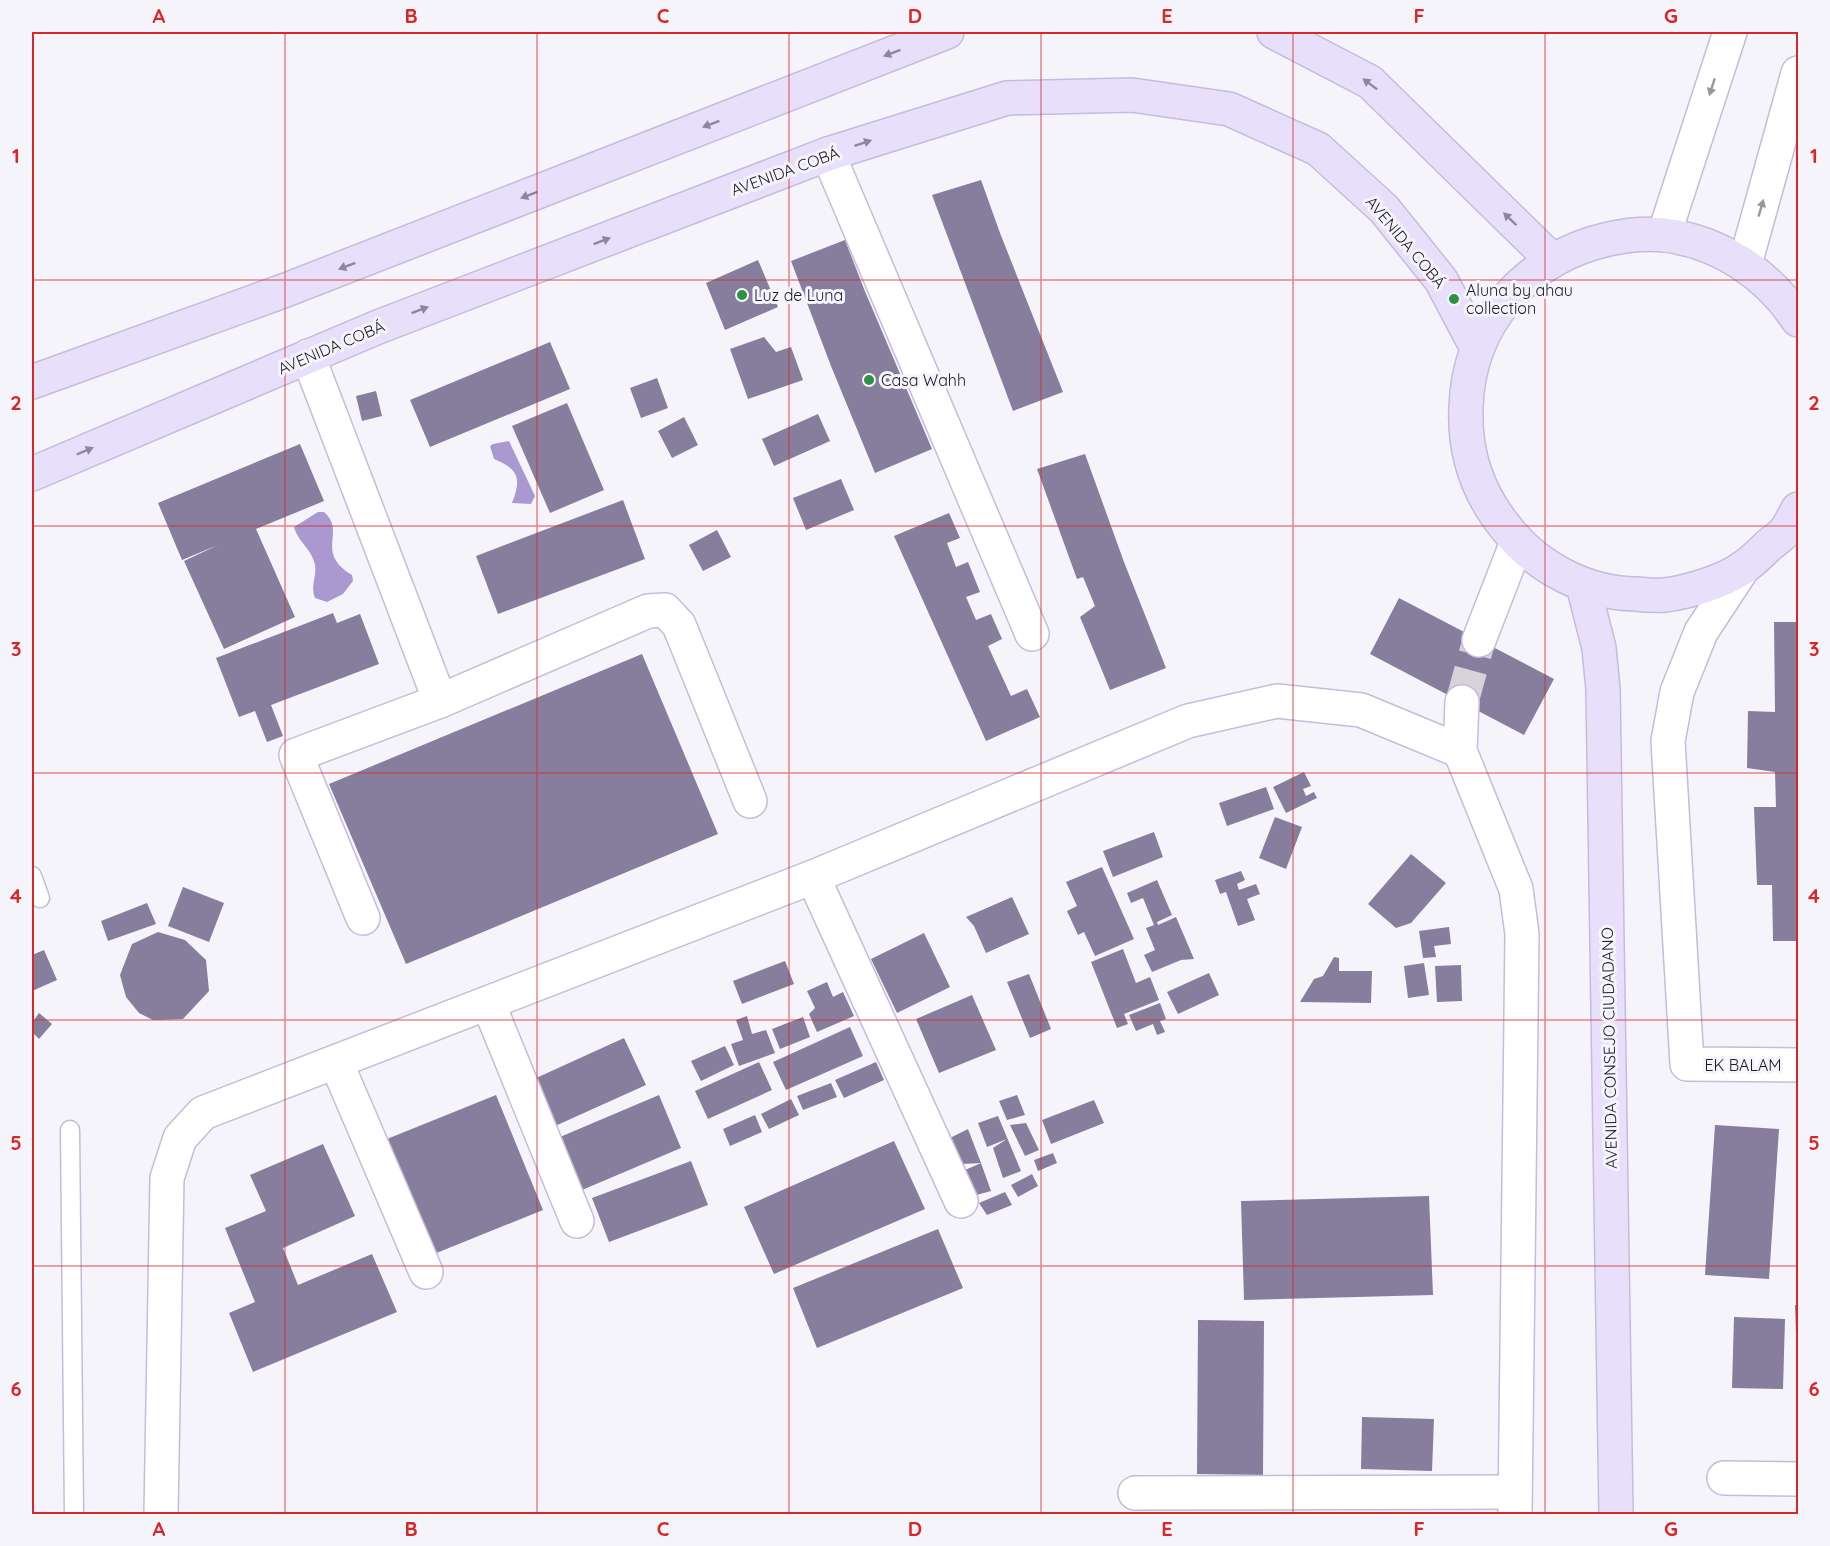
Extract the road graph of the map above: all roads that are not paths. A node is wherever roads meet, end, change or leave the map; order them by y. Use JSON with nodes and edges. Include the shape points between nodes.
{"nodes":[{"id":1,"x":947,"y":32,"type":"edge"},
{"id":2,"x":1274,"y":32,"type":"edge"},
{"id":3,"x":1730,"y":32,"type":"edge"},
{"id":4,"x":1798,"y":73,"type":"edge"},
{"id":5,"x":828,"y":154,"type":"junction"},
{"id":6,"x":1664,"y":235,"type":"junction"},
{"id":7,"x":1552,"y":260,"type":"junction"},
{"id":8,"x":1745,"y":264,"type":"junction"},
{"id":9,"x":1794,"y":308,"type":"edge"},
{"id":10,"x":1477,"y":348,"type":"junction"},
{"id":11,"x":308,"y":356,"type":"junction"},
{"id":12,"x":32,"y":382,"type":"edge"},
{"id":13,"x":32,"y":474,"type":"edge"},
{"id":14,"x":1798,"y":509,"type":"edge"},
{"id":15,"x":1517,"y":542,"type":"junction"},
{"id":16,"x":1743,"y":568,"type":"junction"},
{"id":17,"x":1583,"y":585,"type":"junction"},
{"id":18,"x":1032,"y":634,"type":"dead end"},
{"id":19,"x":1479,"y":640,"type":"tunnel mouth"},
{"id":20,"x":440,"y":701,"type":"junction"},
{"id":21,"x":1462,"y":702,"type":"tunnel mouth"},
{"id":22,"x":1460,"y":752,"type":"junction"},
{"id":23,"x":750,"y":801,"type":"dead end"},
{"id":24,"x":32,"y":876,"type":"edge"},
{"id":25,"x":813,"y":877,"type":"junction"},
{"id":26,"x":40,"y":898,"type":"dead end"},
{"id":27,"x":363,"y":918,"type":"dead end"},
{"id":28,"x":488,"y":1003,"type":"junction"},
{"id":29,"x":336,"y":1062,"type":"junction"},
{"id":30,"x":1798,"y":1065,"type":"edge"},
{"id":31,"x":70,"y":1130,"type":"dead end"},
{"id":32,"x":961,"y":1201,"type":"dead end"},
{"id":33,"x":578,"y":1221,"type":"dead end"},
{"id":34,"x":426,"y":1272,"type":"dead end"},
{"id":35,"x":1724,"y":1478,"type":"dead end"},
{"id":36,"x":1798,"y":1479,"type":"edge"},
{"id":37,"x":1135,"y":1493,"type":"dead end"},
{"id":38,"x":1515,"y":1503,"type":"edge"},
{"id":39,"x":74,"y":1515,"type":"edge"},
{"id":40,"x":160,"y":1515,"type":"edge"},
{"id":41,"x":1616,"y":1515,"type":"edge"}],
"edges":[{"from":1,"to":12,"type":"street","one_way":true,"via":[[286,290]]},
{"from":7,"to":2,"type":"street","one_way":true,"via":[[1370,82]]},
{"from":3,"to":6,"type":"street","one_way":true},
{"from":8,"to":4,"type":"street","one_way":true},
{"from":5,"to":10,"type":"street","name":"AVENIDA COBÁ","one_way":true,"via":[[1007,98],[1132,95],[1229,109],[1318,149],[1384,209],[1442,280]]},
{"from":11,"to":5,"type":"street","name":"AVENIDA COBÁ","one_way":true},
{"from":5,"to":18,"type":"street"},
{"from":6,"to":7,"type":"street","via":[[1625,235],[1587,244]]},
{"from":6,"to":8,"type":"street","via":[[1706,245]]},
{"from":7,"to":10,"type":"street","via":[[1520,284],[1495,313]]},
{"from":8,"to":9,"type":"street"},
{"from":10,"to":15,"type":"street","via":[[1466,388],[1465,430],[1473,471],[1491,509]]},
{"from":13,"to":11,"type":"street","name":"AVENIDA COBÁ","one_way":true},
{"from":11,"to":20,"type":"street"},
{"from":14,"to":16,"type":"street","via":[[1785,532]]},
{"from":15,"to":17,"type":"street","via":[[1548,567]]},
{"from":15,"to":19,"type":"street"},
{"from":16,"to":17,"type":"street","via":[[1706,586],[1665,595],[1623,594]]},
{"from":16,"to":30,"type":"street","name":"EK BALAM","via":[[1701,632],[1677,692],[1668,741],[1688,1064]]},
{"from":17,"to":41,"type":"street","name":"AVENIDA CONSEJO CIUDADANO","via":[[1599,648],[1603,689]]},
{"from":20,"to":23,"type":"street","via":[[648,611],[665,610],[679,625]]},
{"from":20,"to":27,"type":"street","via":[[296,755]]},
{"from":21,"to":22,"type":"street"},
{"from":22,"to":25,"type":"street","via":[[1361,710],[1277,701],[1188,722]]},
{"from":22,"to":38,"type":"street","via":[[1516,889],[1522,934]]},
{"from":24,"to":26,"type":"lane"},
{"from":25,"to":28,"type":"street"},
{"from":25,"to":32,"type":"street"},
{"from":28,"to":29,"type":"street"},
{"from":28,"to":33,"type":"street"},
{"from":29,"to":34,"type":"street"},
{"from":29,"to":40,"type":"street","via":[[203,1113],[180,1138],[167,1178]]},
{"from":31,"to":39,"type":"lane"},
{"from":35,"to":36,"type":"street"},
{"from":37,"to":38,"type":"street"}]}
